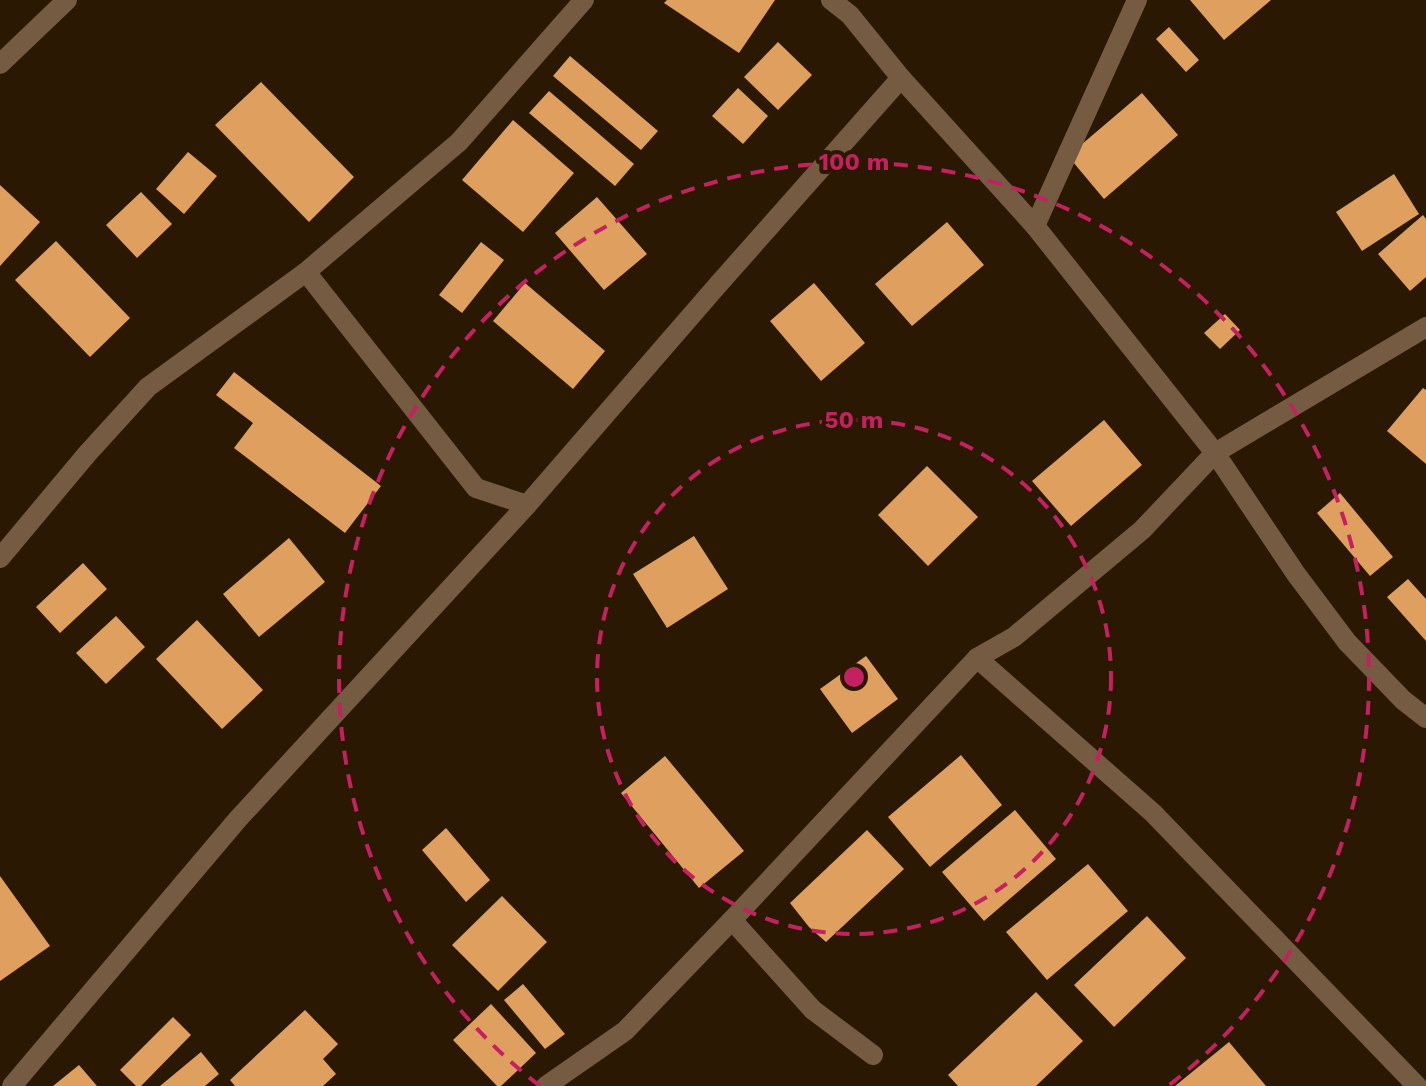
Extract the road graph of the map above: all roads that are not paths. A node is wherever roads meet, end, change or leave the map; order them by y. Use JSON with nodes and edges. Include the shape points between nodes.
{"nodes":[{"id":1,"x":67,"y":0,"type":"edge"},
{"id":2,"x":584,"y":0,"type":"edge"},
{"id":3,"x":831,"y":0,"type":"edge"},
{"id":4,"x":1137,"y":0,"type":"edge"},
{"id":5,"x":0,"y":64,"type":"edge"},
{"id":6,"x":901,"y":78,"type":"junction"},
{"id":7,"x":1035,"y":226,"type":"junction"},
{"id":8,"x":306,"y":272,"type":"junction"},
{"id":9,"x":1426,"y":327,"type":"edge"},
{"id":10,"x":1215,"y":453,"type":"junction"},
{"id":11,"x":527,"y":505,"type":"junction"},
{"id":12,"x":0,"y":558,"type":"edge"},
{"id":13,"x":977,"y":658,"type":"junction"},
{"id":14,"x":1426,"y":718,"type":"edge"},
{"id":15,"x":732,"y":920,"type":"junction"},
{"id":16,"x":873,"y":1055,"type":"dead end"},
{"id":17,"x":12,"y":1086,"type":"edge"},
{"id":18,"x":546,"y":1086,"type":"edge"},
{"id":19,"x":1417,"y":1086,"type":"edge"}],
"edges":[{"from":1,"to":5,"type":"street"},
{"from":2,"to":8,"type":"street","via":[[459,142]]},
{"from":3,"to":6,"type":"street","via":[[850,15]]},
{"from":4,"to":7,"type":"street"},
{"from":6,"to":7,"type":"street"},
{"from":6,"to":11,"type":"street"},
{"from":7,"to":10,"type":"street"},
{"from":8,"to":11,"type":"street","via":[[476,488]]},
{"from":8,"to":12,"type":"street","via":[[148,387]]},
{"from":9,"to":10,"type":"street"},
{"from":10,"to":13,"type":"street","via":[[1142,530],[1014,637]]},
{"from":10,"to":14,"type":"street","via":[[1347,642]]},
{"from":11,"to":17,"type":"street","via":[[238,819]]},
{"from":13,"to":15,"type":"street"},
{"from":13,"to":19,"type":"street","via":[[1153,813]]},
{"from":15,"to":16,"type":"street","via":[[813,1010]]},
{"from":15,"to":18,"type":"street","via":[[625,1031]]}]}
